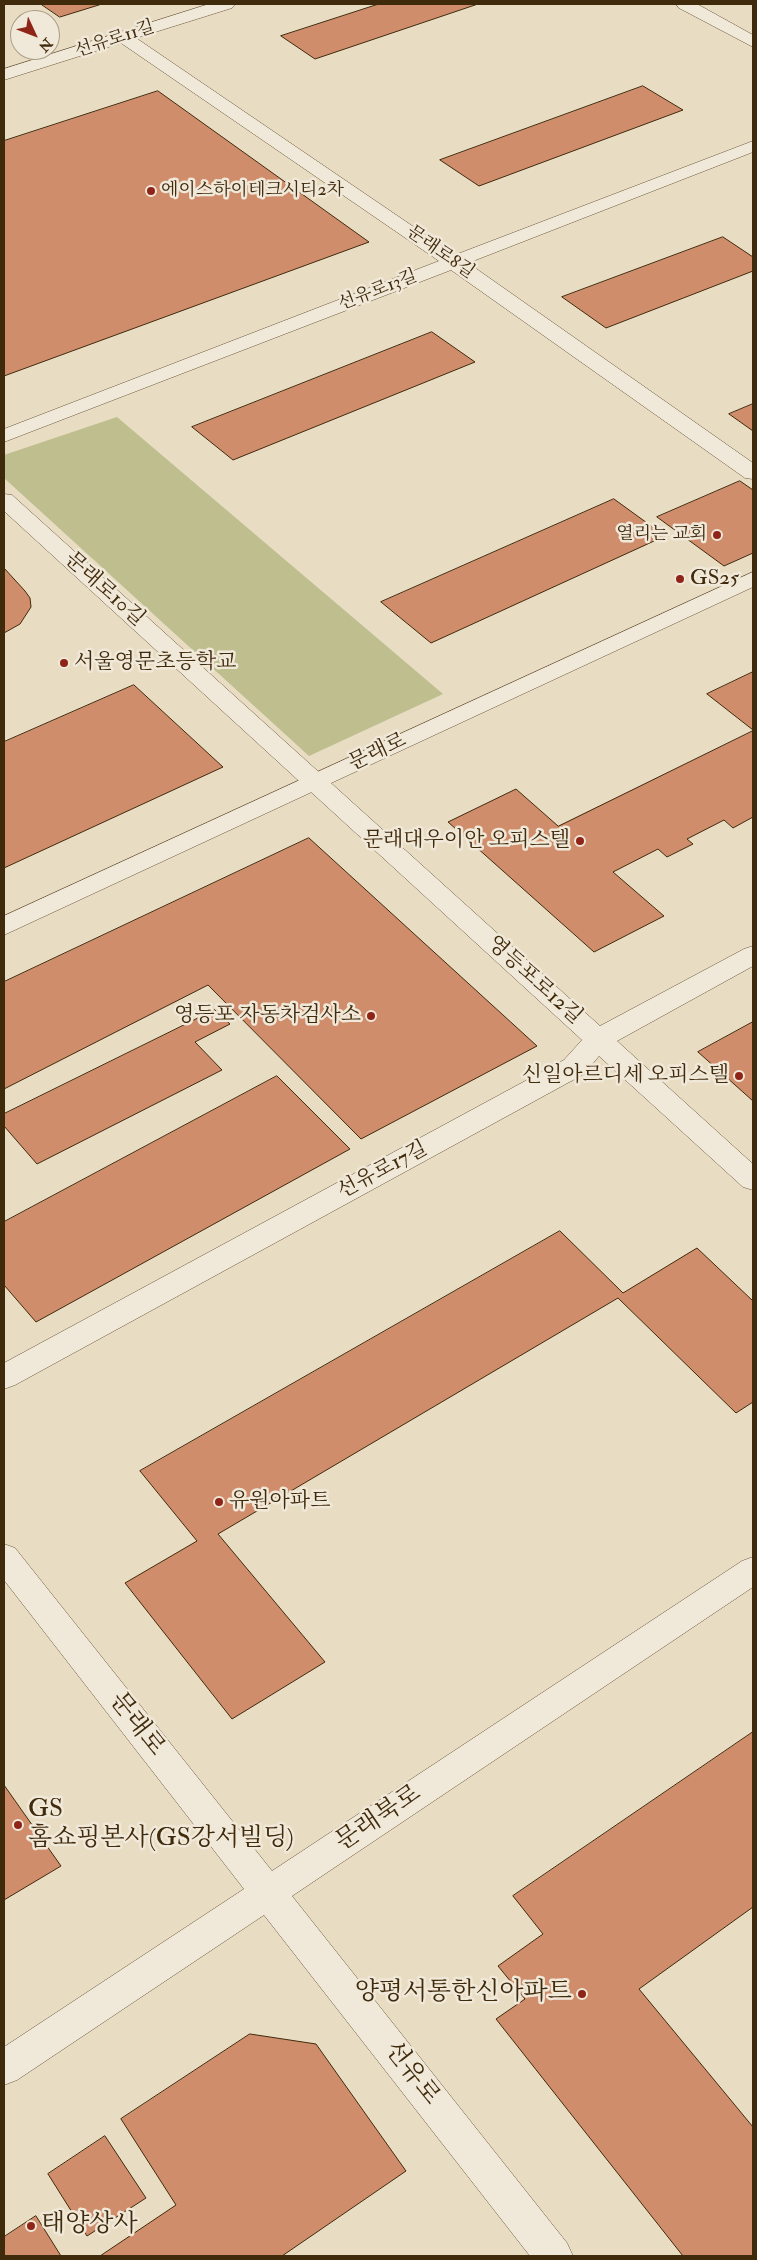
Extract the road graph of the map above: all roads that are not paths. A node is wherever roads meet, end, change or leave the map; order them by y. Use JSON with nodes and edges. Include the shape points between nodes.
{"nodes":[{"id":1,"x":226,"y":4,"type":"edge"},
{"id":2,"x":685,"y":4,"type":"edge"},
{"id":3,"x":123,"y":37,"type":"junction"},
{"id":4,"x":753,"y":42,"type":"edge"},
{"id":5,"x":4,"y":75,"type":"edge"},
{"id":6,"x":753,"y":146,"type":"edge"},
{"id":7,"x":453,"y":262,"type":"junction"},
{"id":8,"x":4,"y":436,"type":"edge"},
{"id":9,"x":753,"y":473,"type":"edge"},
{"id":10,"x":4,"y":500,"type":"edge"},
{"id":11,"x":753,"y":579,"type":"edge"},
{"id":12,"x":315,"y":782,"type":"junction"},
{"id":13,"x":4,"y":926,"type":"edge"},
{"id":14,"x":753,"y":955,"type":"edge"},
{"id":15,"x":598,"y":1039,"type":"junction"},
{"id":16,"x":753,"y":1180,"type":"edge"},
{"id":17,"x":4,"y":1377,"type":"edge"},
{"id":18,"x":4,"y":1556,"type":"edge"},
{"id":19,"x":753,"y":1570,"type":"edge"},
{"id":20,"x":268,"y":1892,"type":"junction"},
{"id":21,"x":4,"y":2068,"type":"edge"},
{"id":22,"x":554,"y":2256,"type":"edge"}],
"edges":[{"from":1,"to":3,"type":"street","name":"선유로11길"},
{"from":2,"to":4,"type":"street"},
{"from":3,"to":5,"type":"street","name":"선유로11길"},
{"from":3,"to":7,"type":"street","name":"문래로8길"},
{"from":6,"to":7,"type":"street","name":"선유로13길"},
{"from":7,"to":8,"type":"street","name":"선유로13길"},
{"from":7,"to":9,"type":"street","name":"문래로8길"},
{"from":10,"to":12,"type":"street","name":"문래로10길"},
{"from":11,"to":12,"type":"street","name":"문래로"},
{"from":12,"to":13,"type":"street","name":"문래로"},
{"from":12,"to":15,"type":"street","name":"영등포로12길"},
{"from":14,"to":15,"type":"street","name":"선유로17길"},
{"from":15,"to":16,"type":"street","name":"영등포로12길"},
{"from":15,"to":17,"type":"street","name":"선유로17길","via":[[574,1067]]},
{"from":18,"to":20,"type":"street","name":"문래로"},
{"from":19,"to":20,"type":"street","name":"문래북로"},
{"from":20,"to":21,"type":"street","name":"문래북로"},
{"from":20,"to":22,"type":"street","name":"선유로"}]}
